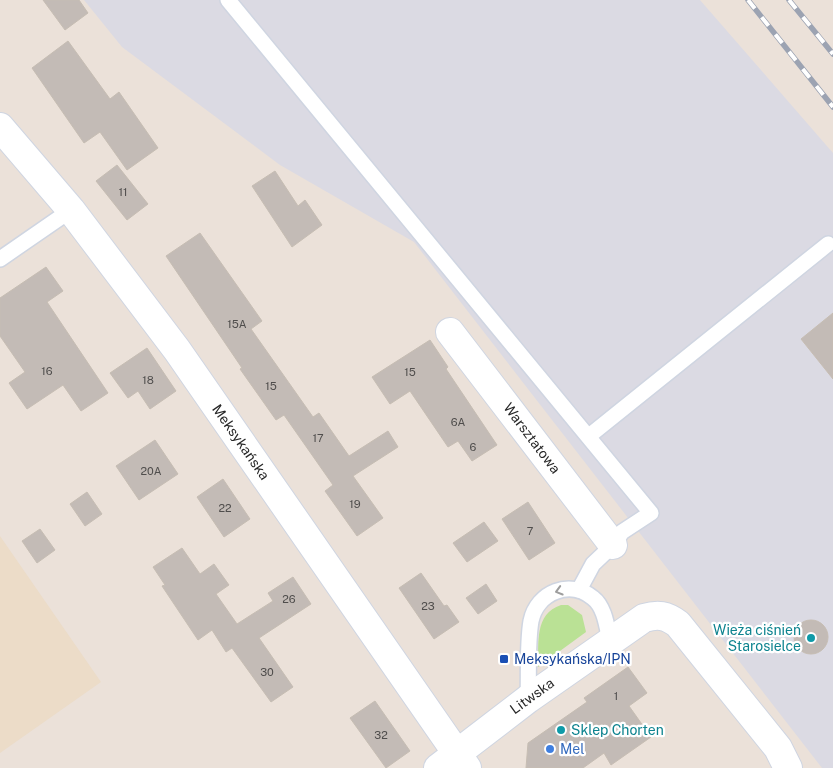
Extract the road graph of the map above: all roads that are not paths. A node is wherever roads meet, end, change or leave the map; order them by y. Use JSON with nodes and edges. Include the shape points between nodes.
{"nodes":[{"id":1,"x":228,"y":0,"type":"edge"},
{"id":2,"x":0,"y":127,"type":"edge"},
{"id":3,"x":71,"y":210,"type":"junction"},
{"id":4,"x":828,"y":244,"type":"dead end"},
{"id":5,"x":0,"y":259,"type":"edge"},
{"id":6,"x":450,"y":332,"type":"dead end"},
{"id":7,"x":589,"y":436,"type":"junction"},
{"id":8,"x":613,"y":545,"type":"junction"},
{"id":9,"x":579,"y":590,"type":"junction"},
{"id":10,"x":610,"y":641,"type":"junction"},
{"id":11,"x":528,"y":699,"type":"junction"},
{"id":12,"x":454,"y":763,"type":"edge"},
{"id":13,"x":788,"y":768,"type":"edge"}],
"edges":[{"from":1,"to":7,"type":"lane"},
{"from":2,"to":3,"type":"street","name":"Meksykańska"},
{"from":3,"to":5,"type":"lane"},
{"from":3,"to":12,"type":"street","name":"Meksykańska","via":[[177,350]]},
{"from":4,"to":7,"type":"lane"},
{"from":6,"to":8,"type":"street","name":"Warsztatowa"},
{"from":7,"to":8,"type":"lane","via":[[651,514],[622,532]]},
{"from":8,"to":9,"type":"lane","via":[[593,564]]},
{"from":9,"to":10,"type":"lane","via":[[595,599]]},
{"from":9,"to":11,"type":"lane","one_way":true,"via":[[561,588],[542,598],[531,620]]},
{"from":10,"to":11,"type":"street","name":"Litwska"},
{"from":10,"to":13,"type":"street","via":[[644,618],[655,615],[670,618],[778,748]]},
{"from":11,"to":12,"type":"street","name":"Litwska"}]}
